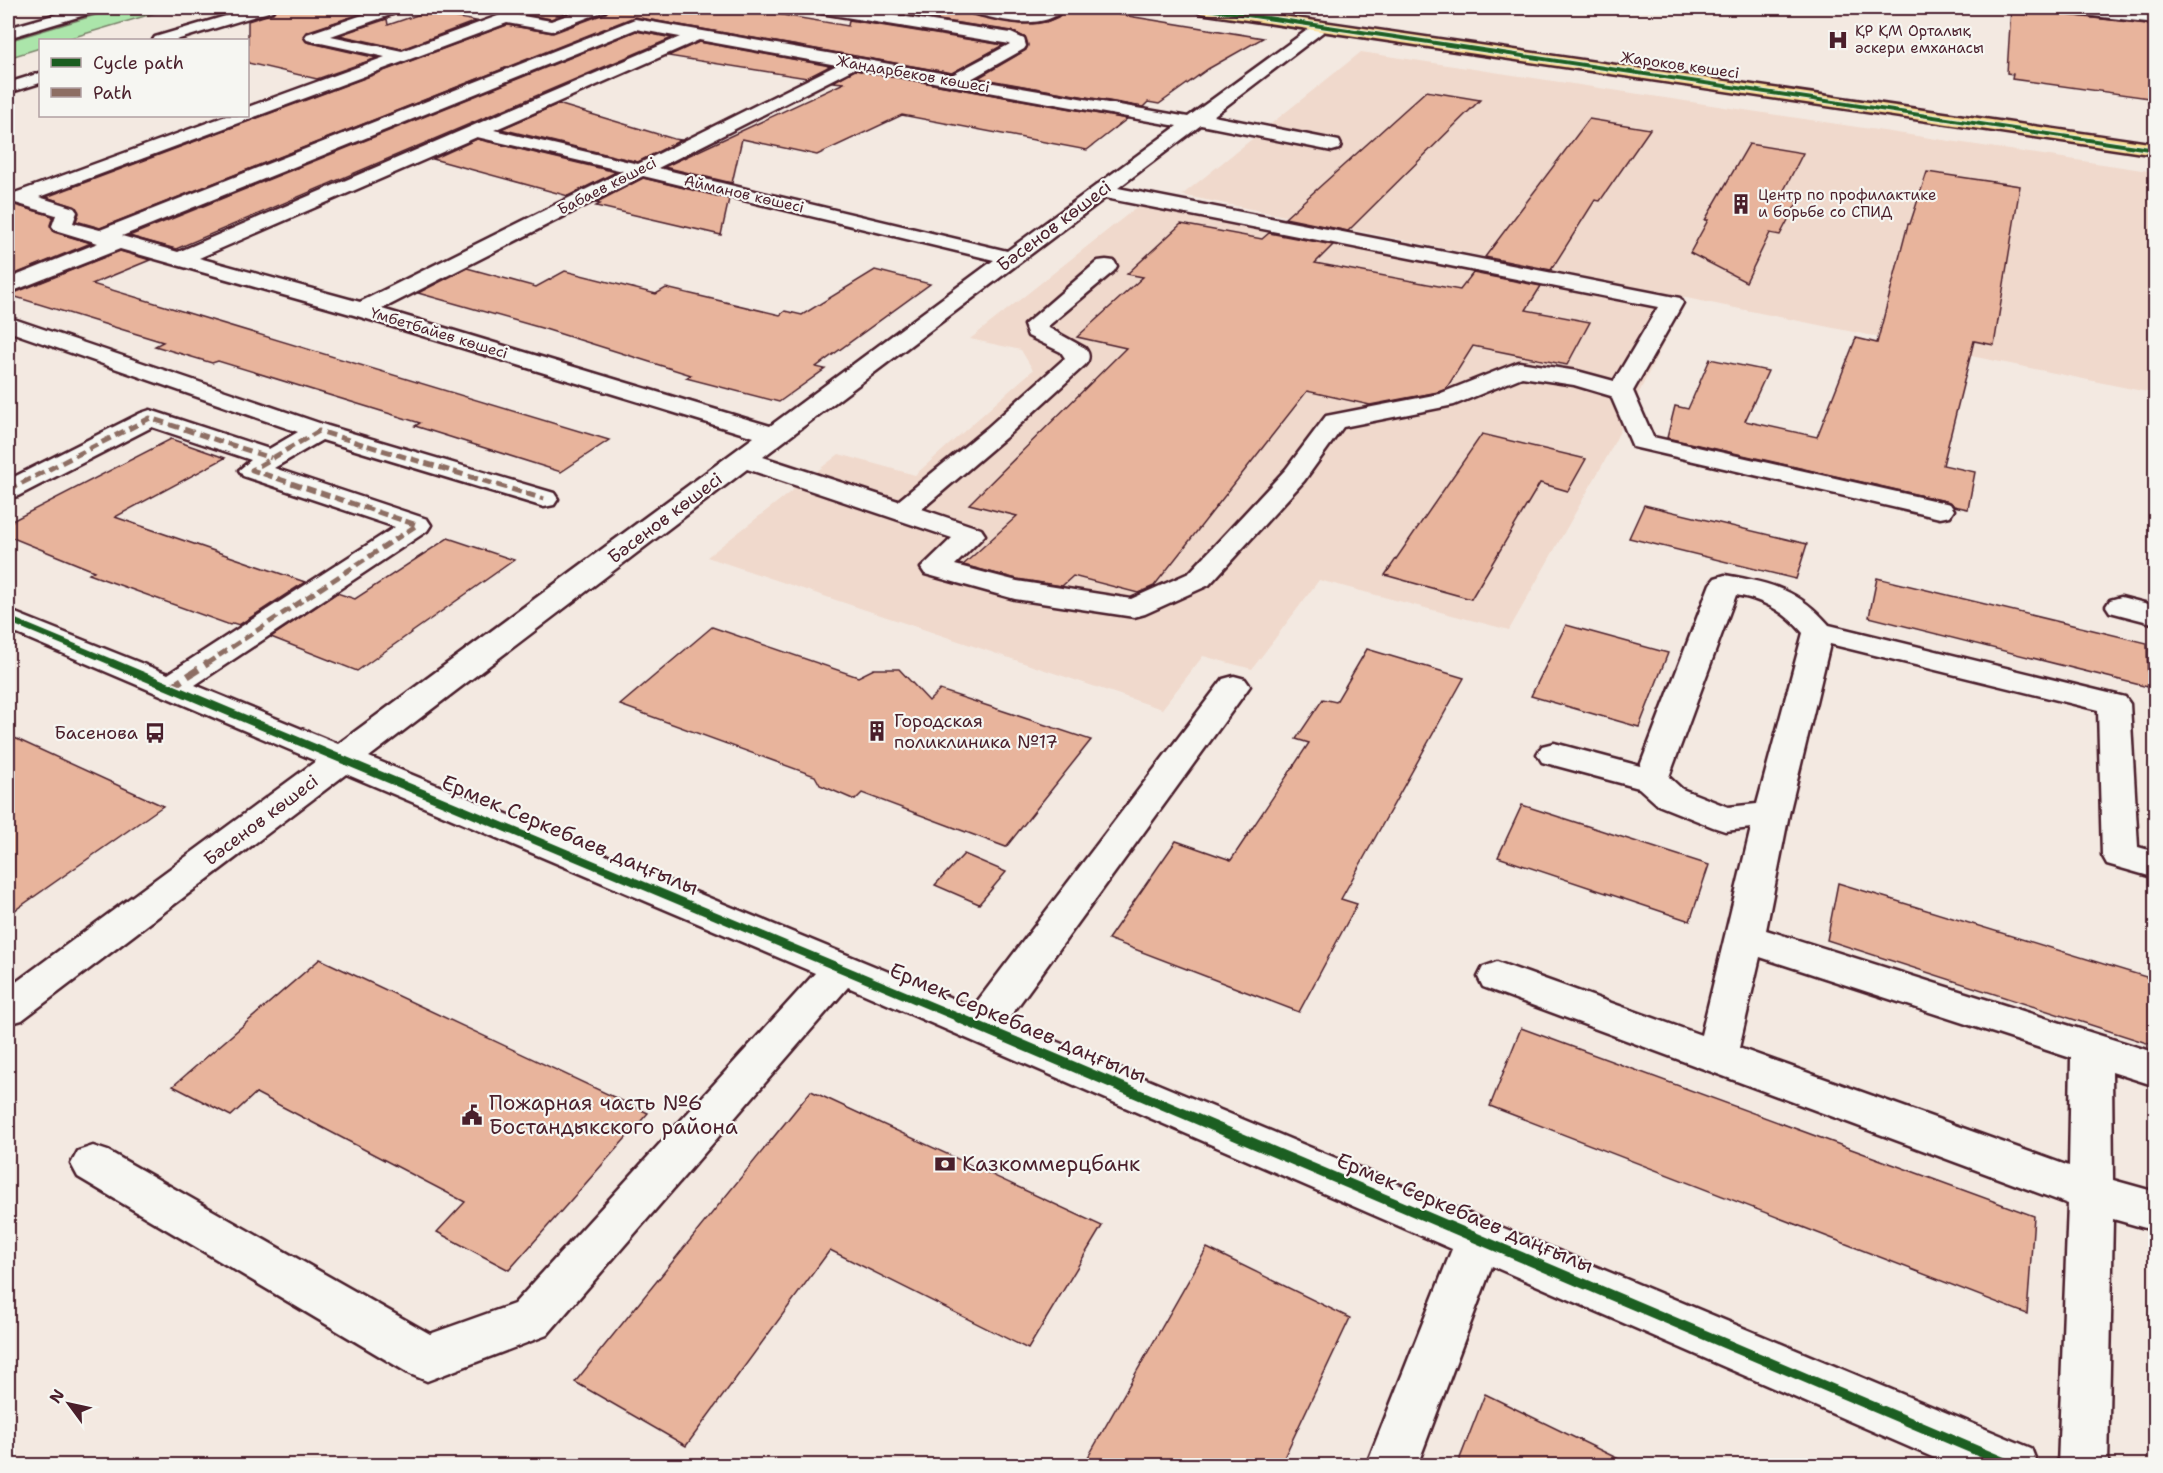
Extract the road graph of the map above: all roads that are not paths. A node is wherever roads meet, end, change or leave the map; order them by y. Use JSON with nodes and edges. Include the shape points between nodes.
{"nodes":[{"id":1,"x":93,"y":8,"type":"edge"},
{"id":2,"x":267,"y":8,"type":"edge"},
{"id":3,"x":371,"y":8,"type":"edge"},
{"id":4,"x":600,"y":8,"type":"edge"},
{"id":5,"x":821,"y":8,"type":"edge"},
{"id":6,"x":961,"y":8,"type":"edge"},
{"id":7,"x":1057,"y":8,"type":"edge"},
{"id":8,"x":1200,"y":8,"type":"edge"},
{"id":9,"x":2066,"y":8,"type":"edge"},
{"id":10,"x":2156,"y":18,"type":"edge"},
{"id":11,"x":1322,"y":26,"type":"junction"},
{"id":12,"x":8,"y":33,"type":"edge"},
{"id":13,"x":698,"y":35,"type":"junction"},
{"id":14,"x":164,"y":39,"type":"edge"},
{"id":15,"x":403,"y":56,"type":"junction"},
{"id":16,"x":853,"y":63,"type":"junction"},
{"id":17,"x":39,"y":78,"type":"edge"},
{"id":18,"x":954,"y":81,"type":"junction"},
{"id":19,"x":8,"y":88,"type":"edge"},
{"id":20,"x":249,"y":113,"type":"edge"},
{"id":21,"x":238,"y":117,"type":"edge"},
{"id":22,"x":1195,"y":121,"type":"junction"},
{"id":23,"x":476,"y":131,"type":"junction"},
{"id":24,"x":1332,"y":145,"type":"dead end"},
{"id":25,"x":2156,"y":150,"type":"edge"},
{"id":26,"x":642,"y":169,"type":"junction"},
{"id":27,"x":1101,"y":191,"type":"junction"},
{"id":28,"x":110,"y":240,"type":"junction"},
{"id":29,"x":1011,"y":258,"type":"junction"},
{"id":30,"x":179,"y":259,"type":"junction"},
{"id":31,"x":1106,"y":266,"type":"dead end"},
{"id":32,"x":8,"y":287,"type":"edge"},
{"id":33,"x":362,"y":310,"type":"junction"},
{"id":34,"x":8,"y":324,"type":"edge"},
{"id":35,"x":1621,"y":391,"type":"junction"},
{"id":36,"x":319,"y":431,"type":"junction"},
{"id":37,"x":774,"y":435,"type":"junction"},
{"id":38,"x":272,"y":458,"type":"junction"},
{"id":39,"x":743,"y":459,"type":"junction"},
{"id":40,"x":8,"y":490,"type":"edge"},
{"id":41,"x":544,"y":499,"type":"dead end"},
{"id":42,"x":1940,"y":510,"type":"dead end"},
{"id":43,"x":903,"y":511,"type":"junction"},
{"id":44,"x":2121,"y":606,"type":"dead end"},
{"id":45,"x":2156,"y":615,"type":"edge"},
{"id":46,"x":8,"y":619,"type":"edge"},
{"id":47,"x":1818,"y":632,"type":"junction"},
{"id":48,"x":1234,"y":686,"type":"dead end"},
{"id":49,"x":171,"y":687,"type":"junction"},
{"id":50,"x":1554,"y":754,"type":"dead end"},
{"id":51,"x":343,"y":759,"type":"junction"},
{"id":52,"x":1651,"y":780,"type":"junction"},
{"id":53,"x":1772,"y":814,"type":"junction"},
{"id":54,"x":2156,"y":865,"type":"edge"},
{"id":55,"x":1745,"y":938,"type":"junction"},
{"id":56,"x":842,"y":968,"type":"junction"},
{"id":57,"x":1497,"y":977,"type":"dead end"},
{"id":58,"x":8,"y":1009,"type":"edge"},
{"id":59,"x":980,"y":1027,"type":"junction"},
{"id":60,"x":2091,"y":1049,"type":"junction"},
{"id":61,"x":1716,"y":1057,"type":"junction"},
{"id":62,"x":2156,"y":1070,"type":"edge"},
{"id":63,"x":93,"y":1164,"type":"dead end"},
{"id":64,"x":2091,"y":1193,"type":"junction"},
{"id":65,"x":2156,"y":1212,"type":"edge"},
{"id":66,"x":1479,"y":1239,"type":"junction"},
{"id":67,"x":1391,"y":1466,"type":"edge"},
{"id":68,"x":2013,"y":1466,"type":"edge"},
{"id":69,"x":2083,"y":1466,"type":"edge"}],
"edges":[{"from":1,"to":12,"type":"street"},
{"from":2,"to":14,"type":"street"},
{"from":3,"to":15,"type":"street","via":[[388,11],[314,37]]},
{"from":4,"to":15,"type":"street","via":[[552,26],[506,18]]},
{"from":5,"to":18,"type":"street","via":[[1018,42],[1014,50]]},
{"from":6,"to":7,"type":"street","via":[[1031,18]]},
{"from":8,"to":11,"type":"main road","name":"Жароков көшесі"},
{"from":9,"to":10,"type":"street"},
{"from":11,"to":22,"type":"street","name":"Бәсенов көшесі"},
{"from":11,"to":25,"type":"main road","name":"Жароков көшесі"},
{"from":13,"to":16,"type":"street","name":"Жандарбеков көшесі"},
{"from":13,"to":23,"type":"street"},
{"from":13,"to":28,"type":"street","name":"Жандарбеков көшесі","via":[[635,24]]},
{"from":15,"to":20,"type":"street"},
{"from":16,"to":18,"type":"street","name":"Жандарбеков көшесі"},
{"from":16,"to":26,"type":"street","name":"Бабаев көшесі"},
{"from":17,"to":19,"type":"street"},
{"from":18,"to":22,"type":"street","name":"Жандарбеков көшесі"},
{"from":21,"to":28,"type":"street","name":"Үмбетбайев көшесі","via":[[20,198],[67,212],[62,226]]},
{"from":22,"to":24,"type":"street","name":"Жандарбеков көшесі"},
{"from":22,"to":27,"type":"street","name":"Бәсенов көшесі"},
{"from":23,"to":26,"type":"street","name":"Айманов көшесі"},
{"from":23,"to":30,"type":"street"},
{"from":26,"to":29,"type":"street","name":"Айманов көшесі"},
{"from":26,"to":33,"type":"street","name":"Бабаев көшесі"},
{"from":27,"to":29,"type":"street","name":"Бәсенов көшесі"},
{"from":27,"to":35,"type":"street","via":[[1672,303]]},
{"from":28,"to":30,"type":"street","name":"Үмбетбайев көшесі"},
{"from":28,"to":32,"type":"street"},
{"from":29,"to":37,"type":"street","name":"Бәсенов көшесі"},
{"from":30,"to":33,"type":"street","name":"Үмбетбайев көшесі"},
{"from":31,"to":43,"type":"street","via":[[1035,325],[1036,331],[1069,346],[1077,353],[1077,360]]},
{"from":33,"to":37,"type":"street","name":"Үмбетбайев көшесі"},
{"from":34,"to":36,"type":"street"},
{"from":35,"to":42,"type":"street","via":[[1642,442]]},
{"from":35,"to":43,"type":"street","via":[[1577,378],[1519,369],[1445,400],[1335,421],[1295,474],[1199,579],[1134,608],[1015,590],[935,568],[971,535]]},
{"from":36,"to":38,"type":"street"},
{"from":36,"to":41,"type":"street"},
{"from":37,"to":39,"type":"street","name":"Бәсенов көшесі"},
{"from":38,"to":40,"type":"street","via":[[150,418]]},
{"from":38,"to":49,"type":"street","via":[[252,470],[417,525]]},
{"from":39,"to":43,"type":"street"},
{"from":39,"to":51,"type":"street","name":"Бәсенов көшесі"},
{"from":44,"to":45,"type":"street"},
{"from":46,"to":49,"type":"street","name":"Ермек Серкебаев даңғылы"},
{"from":47,"to":52,"type":"street","via":[[1802,611],[1769,592],[1725,584]]},
{"from":47,"to":53,"type":"street"},
{"from":47,"to":54,"type":"street","via":[[2115,704],[2120,855]]},
{"from":48,"to":59,"type":"street"},
{"from":49,"to":51,"type":"street","name":"Ермек Серкебаев даңғылы"},
{"from":50,"to":52,"type":"street"},
{"from":51,"to":56,"type":"street","name":"Ермек Серкебаев даңғылы"},
{"from":51,"to":58,"type":"street","name":"Бәсенов көшесі"},
{"from":52,"to":53,"type":"street","via":[[1670,797],[1725,819]]},
{"from":53,"to":55,"type":"street"},
{"from":55,"to":60,"type":"street"},
{"from":55,"to":61,"type":"street"},
{"from":56,"to":59,"type":"street","name":"Ермек Серкебаев даңғылы"},
{"from":56,"to":63,"type":"street","via":[[530,1320],[427,1358]]},
{"from":57,"to":61,"type":"street"},
{"from":59,"to":66,"type":"street","name":"Ермек Серкебаев даңғылы"},
{"from":60,"to":62,"type":"street"},
{"from":60,"to":64,"type":"street"},
{"from":61,"to":64,"type":"street"},
{"from":64,"to":65,"type":"street"},
{"from":64,"to":69,"type":"street"},
{"from":66,"to":67,"type":"street"},
{"from":66,"to":68,"type":"street","name":"Ермек Серкебаев даңғылы"}]}
